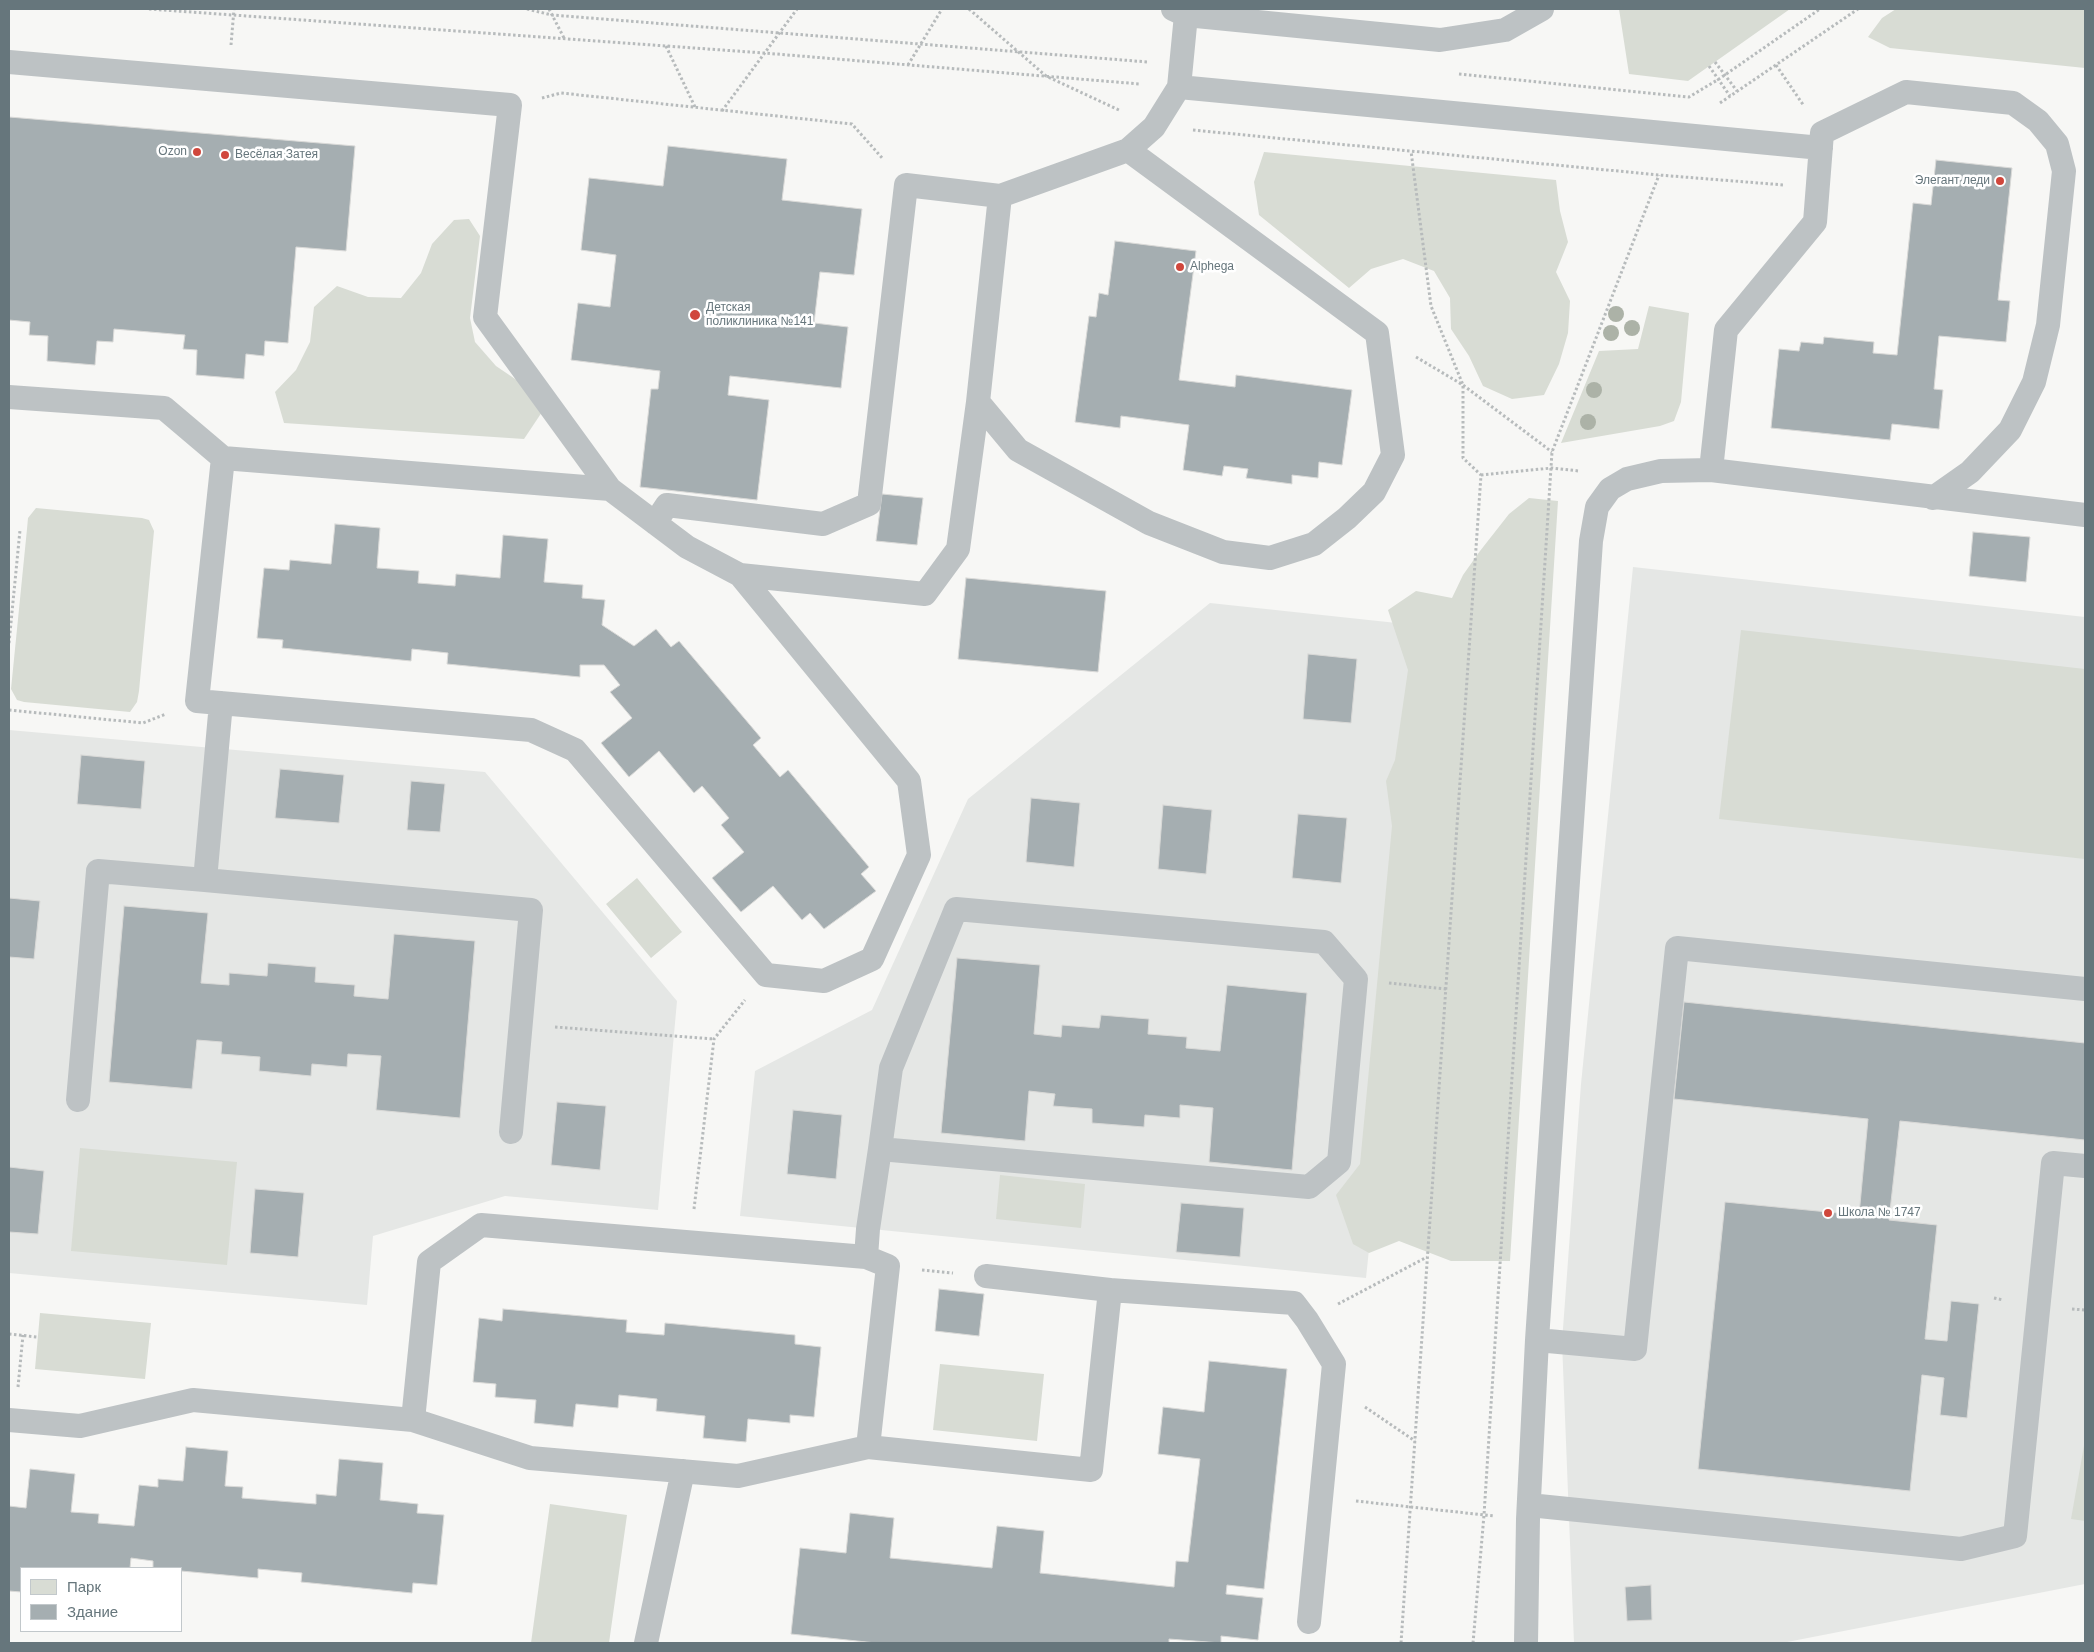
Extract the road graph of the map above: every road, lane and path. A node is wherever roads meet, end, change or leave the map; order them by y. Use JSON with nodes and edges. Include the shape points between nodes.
{"nodes":[{"id":1,"x":148,"y":9,"type":"edge"},
{"id":2,"x":549,"y":9,"type":"edge"},
{"id":3,"x":796,"y":9,"type":"edge"},
{"id":4,"x":942,"y":9,"type":"edge"},
{"id":5,"x":1542,"y":9,"type":"edge"},
{"id":6,"x":1185,"y":11,"type":"edge"},
{"id":7,"x":564,"y":39,"type":"junction"},
{"id":8,"x":666,"y":46,"type":"junction"},
{"id":9,"x":764,"y":53,"type":"junction"},
{"id":10,"x":9,"y":62,"type":"edge"},
{"id":11,"x":1715,"y":62,"type":"dead end"},
{"id":12,"x":1776,"y":64,"type":"dead end"},
{"id":13,"x":908,"y":65,"type":"junction"},
{"id":14,"x":1709,"y":66,"type":"dead end"},
{"id":15,"x":1179,"y":87,"type":"junction"},
{"id":16,"x":1737,"y":92,"type":"dead end"},
{"id":17,"x":1730,"y":96,"type":"dead end"},
{"id":18,"x":510,"y":105,"type":"junction"},
{"id":19,"x":695,"y":108,"type":"junction"},
{"id":20,"x":722,"y":111,"type":"junction"},
{"id":21,"x":1822,"y":140,"type":"junction"},
{"id":22,"x":1128,"y":150,"type":"junction"},
{"id":23,"x":1411,"y":151,"type":"dead end"},
{"id":24,"x":906,"y":185,"type":"junction"},
{"id":25,"x":1000,"y":196,"type":"junction"},
{"id":26,"x":1377,"y":333,"type":"junction"},
{"id":27,"x":1463,"y":386,"type":"junction"},
{"id":28,"x":9,"y":397,"type":"edge"},
{"id":29,"x":978,"y":402,"type":"junction"},
{"id":30,"x":1552,"y":452,"type":"dead end"},
{"id":31,"x":223,"y":458,"type":"junction"},
{"id":32,"x":1711,"y":470,"type":"junction"},
{"id":33,"x":1481,"y":475,"type":"junction"},
{"id":34,"x":610,"y":488,"type":"junction"},
{"id":35,"x":1610,"y":489,"type":"junction"},
{"id":36,"x":1933,"y":498,"type":"junction"},
{"id":37,"x":2085,"y":515,"type":"edge"},
{"id":38,"x":655,"y":523,"type":"junction"},
{"id":39,"x":20,"y":530,"type":"dead end"},
{"id":40,"x":740,"y":575,"type":"junction"},
{"id":41,"x":10,"y":612,"type":"edge"},
{"id":42,"x":9,"y":643,"type":"edge"},
{"id":43,"x":197,"y":701,"type":"junction"},
{"id":44,"x":221,"y":703,"type":"junction"},
{"id":45,"x":9,"y":710,"type":"edge"},
{"id":46,"x":205,"y":880,"type":"junction"},
{"id":47,"x":766,"y":975,"type":"junction"},
{"id":48,"x":1397,"y":984,"type":"dead end"},
{"id":49,"x":1446,"y":989,"type":"junction"},
{"id":50,"x":2085,"y":989,"type":"edge"},
{"id":51,"x":521,"y":1025,"type":"junction"},
{"id":52,"x":714,"y":1039,"type":"junction"},
{"id":53,"x":78,"y":1100,"type":"dead end"},
{"id":54,"x":511,"y":1132,"type":"dead end"},
{"id":55,"x":880,"y":1149,"type":"junction"},
{"id":56,"x":2085,"y":1166,"type":"edge"},
{"id":57,"x":690,"y":1242,"type":"junction"},
{"id":58,"x":1428,"y":1256,"type":"junction"},
{"id":59,"x":866,"y":1257,"type":"junction"},
{"id":60,"x":888,"y":1266,"type":"junction"},
{"id":61,"x":986,"y":1276,"type":"joint"},
{"id":62,"x":1110,"y":1290,"type":"junction"},
{"id":63,"x":1307,"y":1320,"type":"junction"},
{"id":64,"x":9,"y":1334,"type":"edge"},
{"id":65,"x":23,"y":1335,"type":"junction"},
{"id":66,"x":38,"y":1337,"type":"dead end"},
{"id":67,"x":1538,"y":1340,"type":"junction"},
{"id":68,"x":1332,"y":1384,"type":"junction"},
{"id":69,"x":12,"y":1420,"type":"edge"},
{"id":70,"x":413,"y":1420,"type":"junction"},
{"id":71,"x":1416,"y":1442,"type":"junction"},
{"id":72,"x":868,"y":1447,"type":"junction"},
{"id":73,"x":683,"y":1472,"type":"junction"},
{"id":74,"x":1320,"y":1497,"type":"junction"},
{"id":75,"x":1411,"y":1506,"type":"junction"},
{"id":76,"x":1528,"y":1512,"type":"junction"},
{"id":77,"x":1308,"y":1622,"type":"dead end"},
{"id":78,"x":646,"y":1643,"type":"edge"},
{"id":79,"x":1401,"y":1643,"type":"edge"},
{"id":80,"x":1526,"y":1643,"type":"edge"}],
"edges":[{"from":1,"to":7,"type":"path"},
{"from":2,"to":7,"type":"path"},
{"from":3,"to":9,"type":"path"},
{"from":4,"to":13,"type":"path"},
{"from":5,"to":6,"type":"lane","via":[[1505,30],[1440,40]]},
{"from":6,"to":15,"type":"lane"},
{"from":7,"to":8,"type":"path"},
{"from":8,"to":9,"type":"path"},
{"from":8,"to":19,"type":"path"},
{"from":9,"to":13,"type":"path"},
{"from":9,"to":20,"type":"path"},
{"from":10,"to":18,"type":"lane"},
{"from":11,"to":16,"type":"path"},
{"from":12,"to":21,"type":"path"},
{"from":13,"to":15,"type":"path"},
{"from":14,"to":17,"type":"path"},
{"from":15,"to":21,"type":"lane"},
{"from":15,"to":22,"type":"lane","via":[[1154,127]]},
{"from":18,"to":19,"type":"path","via":[[561,93]]},
{"from":18,"to":34,"type":"lane","via":[[485,316]]},
{"from":19,"to":20,"type":"path"},
{"from":20,"to":24,"type":"path","via":[[852,124]]},
{"from":21,"to":32,"type":"lane","via":[[1815,222],[1726,330]]},
{"from":21,"to":36,"type":"lane","via":[[1906,92],[2013,103],[2038,121],[2057,144],[2064,171],[2048,325],[2034,382],[2010,430],[1970,472]]},
{"from":22,"to":25,"type":"lane"},
{"from":22,"to":26,"type":"lane"},
{"from":23,"to":27,"type":"path","via":[[1431,306]]},
{"from":24,"to":25,"type":"lane"},
{"from":24,"to":38,"type":"lane","via":[[868,504],[823,524],[668,505]]},
{"from":25,"to":29,"type":"lane"},
{"from":26,"to":27,"type":"path"},
{"from":26,"to":29,"type":"lane","via":[[1393,455],[1374,492],[1347,518],[1314,544],[1270,558],[1223,552],[1149,523],[1018,450]]},
{"from":27,"to":30,"type":"path"},
{"from":27,"to":33,"type":"path","via":[[1463,458]]},
{"from":28,"to":31,"type":"lane","via":[[164,408]]},
{"from":29,"to":40,"type":"lane","via":[[958,549],[925,594]]},
{"from":31,"to":34,"type":"lane"},
{"from":31,"to":43,"type":"lane"},
{"from":32,"to":35,"type":"lane","via":[[1661,471],[1627,479]]},
{"from":32,"to":36,"type":"lane"},
{"from":33,"to":35,"type":"path","via":[[1552,468],[1578,471]]},
{"from":33,"to":49,"type":"path"},
{"from":34,"to":38,"type":"lane"},
{"from":35,"to":67,"type":"lane","via":[[1597,507],[1591,541]]},
{"from":36,"to":37,"type":"lane"},
{"from":38,"to":40,"type":"lane","via":[[687,547]]},
{"from":39,"to":41,"type":"path"},
{"from":40,"to":47,"type":"lane","via":[[909,781],[919,855],[872,959],[824,981]]},
{"from":41,"to":42,"type":"path"},
{"from":43,"to":44,"type":"lane"},
{"from":43,"to":45,"type":"path","via":[[143,723]]},
{"from":44,"to":46,"type":"lane"},
{"from":44,"to":47,"type":"lane","via":[[531,730],[575,750]]},
{"from":46,"to":51,"type":"lane","via":[[531,910]]},
{"from":46,"to":53,"type":"lane","via":[[98,871]]},
{"from":47,"to":52,"type":"path"},
{"from":48,"to":49,"type":"path"},
{"from":49,"to":58,"type":"path"},
{"from":50,"to":67,"type":"lane","via":[[1677,948],[1636,1349]]},
{"from":51,"to":52,"type":"path"},
{"from":51,"to":54,"type":"lane"},
{"from":52,"to":57,"type":"path"},
{"from":55,"to":55,"type":"lane","via":[[891,1068],[956,909],[1324,942],[1356,979],[1339,1162],[1309,1187]]},
{"from":55,"to":59,"type":"lane"},
{"from":56,"to":76,"type":"lane","via":[[2053,1163],[2015,1536],[1961,1549]]},
{"from":57,"to":59,"type":"lane"},
{"from":57,"to":70,"type":"lane","via":[[481,1225],[429,1262]]},
{"from":58,"to":63,"type":"path"},
{"from":58,"to":71,"type":"path"},
{"from":59,"to":60,"type":"lane"},
{"from":60,"to":61,"type":"path"},
{"from":60,"to":72,"type":"lane"},
{"from":61,"to":62,"type":"lane"},
{"from":62,"to":63,"type":"lane","via":[[1294,1303]]},
{"from":62,"to":72,"type":"lane","via":[[1092,1470]]},
{"from":63,"to":68,"type":"lane","via":[[1334,1364]]},
{"from":64,"to":65,"type":"path"},
{"from":65,"to":66,"type":"path"},
{"from":65,"to":69,"type":"path"},
{"from":67,"to":76,"type":"lane"},
{"from":68,"to":71,"type":"path"},
{"from":68,"to":74,"type":"lane"},
{"from":69,"to":70,"type":"lane","via":[[80,1426],[193,1400]]},
{"from":70,"to":73,"type":"lane","via":[[530,1458]]},
{"from":71,"to":75,"type":"path"},
{"from":72,"to":73,"type":"lane","via":[[738,1476]]},
{"from":73,"to":78,"type":"lane"},
{"from":74,"to":75,"type":"path"},
{"from":74,"to":77,"type":"lane"},
{"from":75,"to":76,"type":"path"},
{"from":75,"to":79,"type":"path"},
{"from":76,"to":80,"type":"lane"}]}
